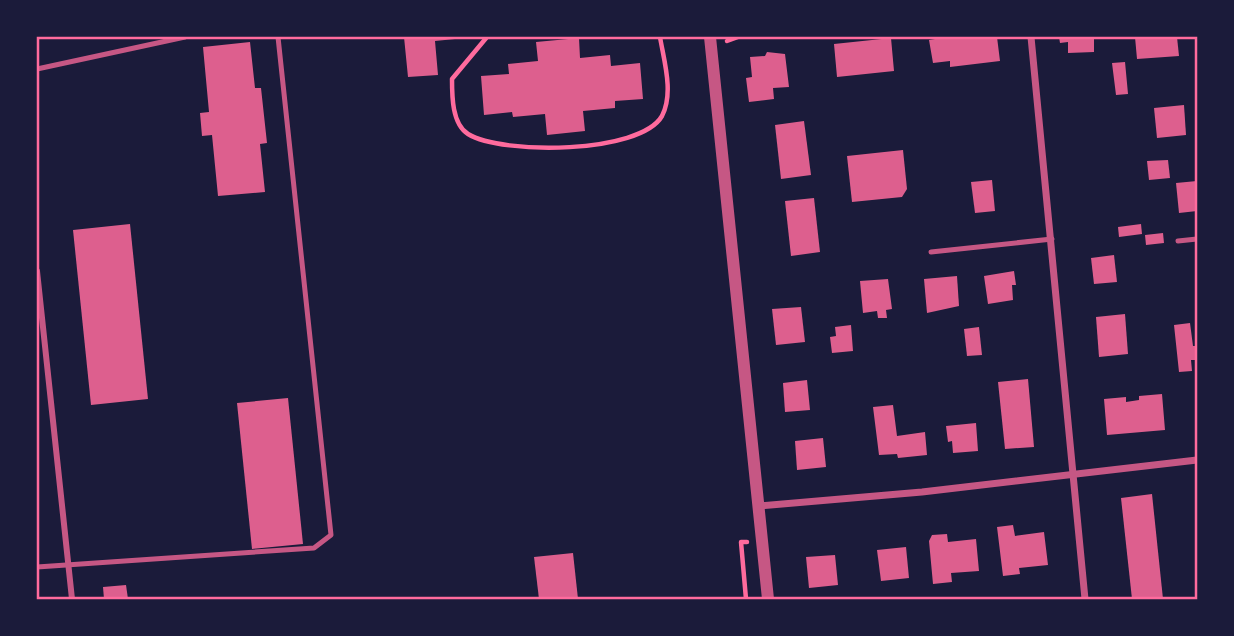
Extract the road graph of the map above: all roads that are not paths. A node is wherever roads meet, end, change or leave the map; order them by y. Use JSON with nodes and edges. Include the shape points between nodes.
{"nodes":[{"id":1,"x":185,"y":37,"type":"edge"},
{"id":2,"x":278,"y":37,"type":"edge"},
{"id":3,"x":710,"y":37,"type":"edge"},
{"id":4,"x":1031,"y":37,"type":"edge"},
{"id":5,"x":37,"y":69,"type":"edge"},
{"id":6,"x":1052,"y":239,"type":"junction"},
{"id":7,"x":1197,"y":239,"type":"edge"},
{"id":8,"x":1178,"y":241,"type":"dead end"},
{"id":9,"x":931,"y":252,"type":"dead end"},
{"id":10,"x":37,"y":271,"type":"edge"},
{"id":11,"x":1197,"y":460,"type":"edge"},
{"id":12,"x":1073,"y":473,"type":"junction"},
{"id":13,"x":760,"y":506,"type":"junction"},
{"id":14,"x":68,"y":564,"type":"junction"},
{"id":15,"x":37,"y":566,"type":"edge"},
{"id":16,"x":72,"y":599,"type":"edge"},
{"id":17,"x":768,"y":599,"type":"edge"},
{"id":18,"x":1086,"y":599,"type":"edge"}],
"edges":[{"from":1,"to":5,"type":"lane"},
{"from":2,"to":14,"type":"lane","via":[[331,535],[314,548]]},
{"from":3,"to":13,"type":"street"},
{"from":4,"to":6,"type":"street"},
{"from":6,"to":9,"type":"lane"},
{"from":6,"to":12,"type":"street"},
{"from":7,"to":8,"type":"lane"},
{"from":10,"to":14,"type":"street"},
{"from":11,"to":12,"type":"street"},
{"from":12,"to":13,"type":"street"},
{"from":12,"to":18,"type":"street"},
{"from":13,"to":17,"type":"street"},
{"from":14,"to":15,"type":"lane"},
{"from":14,"to":16,"type":"street"}]}
